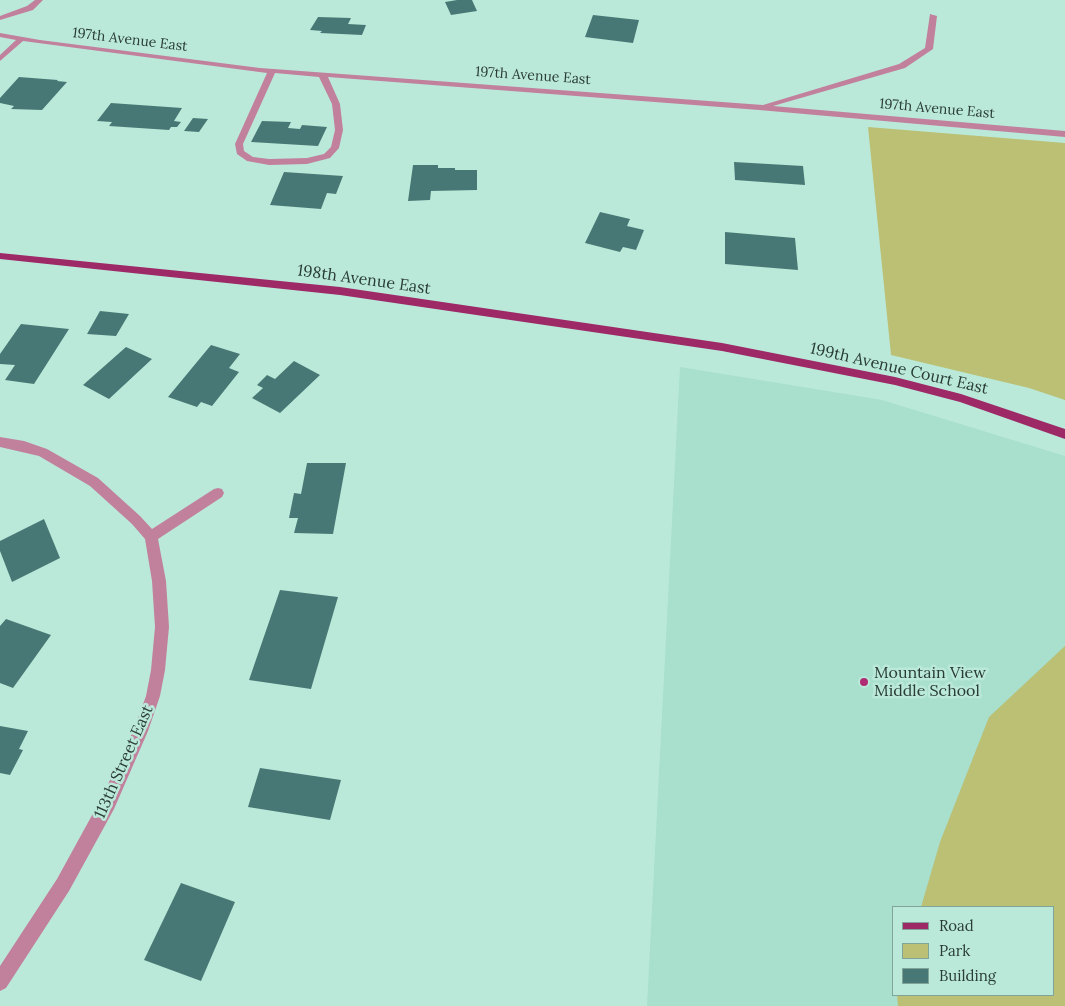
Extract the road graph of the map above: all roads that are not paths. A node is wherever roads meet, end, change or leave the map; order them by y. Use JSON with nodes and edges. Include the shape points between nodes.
{"nodes":[{"id":1,"x":39,"y":0,"type":"edge"},
{"id":2,"x":932,"y":16,"type":"dead end"},
{"id":3,"x":0,"y":18,"type":"edge"},
{"id":4,"x":0,"y":34,"type":"edge"},
{"id":5,"x":21,"y":39,"type":"junction"},
{"id":6,"x":0,"y":59,"type":"edge"},
{"id":7,"x":272,"y":71,"type":"junction"},
{"id":8,"x":322,"y":74,"type":"junction"},
{"id":9,"x":759,"y":106,"type":"junction"},
{"id":10,"x":1065,"y":134,"type":"edge"},
{"id":11,"x":0,"y":256,"type":"edge"},
{"id":12,"x":722,"y":347,"type":"joint"},
{"id":13,"x":1065,"y":434,"type":"edge"},
{"id":14,"x":0,"y":442,"type":"edge"},
{"id":15,"x":218,"y":493,"type":"dead end"},
{"id":16,"x":151,"y":537,"type":"junction"},
{"id":17,"x":0,"y":982,"type":"edge"}],
"edges":[{"from":1,"to":3,"type":"street","via":[[30,8]]},
{"from":2,"to":9,"type":"street","via":[[929,49],[902,66]]},
{"from":4,"to":5,"type":"street","name":"197th Avenue East"},
{"from":5,"to":6,"type":"street"},
{"from":5,"to":7,"type":"street","name":"197th Avenue East"},
{"from":7,"to":8,"type":"street","name":"197th Avenue East"},
{"from":7,"to":8,"type":"street","via":[[239,144],[240,152],[250,159],[269,162],[307,161],[327,156],[334,148],[339,130],[336,104]]},
{"from":8,"to":9,"type":"street","name":"197th Avenue East"},
{"from":9,"to":10,"type":"street","name":"197th Avenue East"},
{"from":11,"to":12,"type":"main road","name":"198th Avenue East","via":[[340,291]]},
{"from":12,"to":13,"type":"main road","name":"199th Avenue Court East","via":[[895,381],[961,398]]},
{"from":14,"to":16,"type":"street","via":[[43,452],[94,482]]},
{"from":15,"to":16,"type":"street"},
{"from":16,"to":17,"type":"street","name":"113th Street East","via":[[159,581],[162,627],[153,696],[141,731],[104,811],[63,884]]}]}
